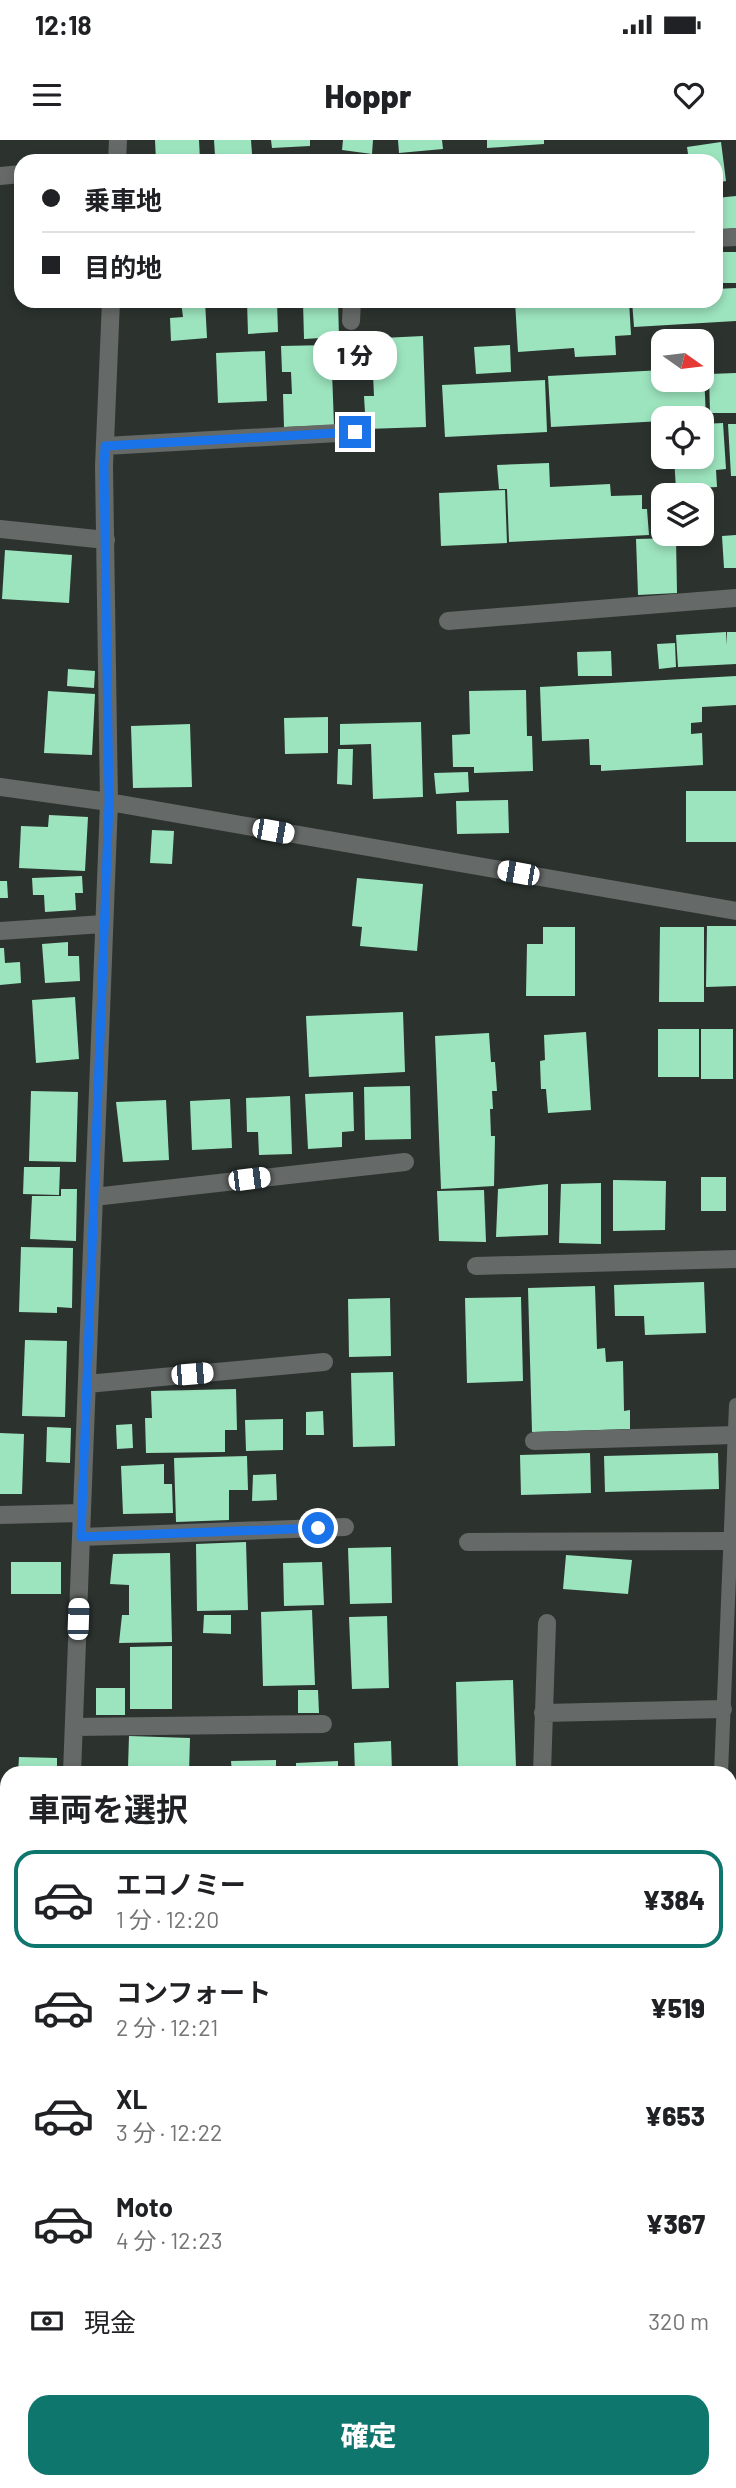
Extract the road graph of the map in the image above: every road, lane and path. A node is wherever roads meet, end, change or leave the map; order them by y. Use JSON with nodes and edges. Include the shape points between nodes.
{"nodes":[{"id":1,"x":111,"y":308,"type":"edge"},
{"id":2,"x":352,"y":308,"type":"edge"},
{"id":3,"x":351,"y":321,"type":"dead end"},
{"id":4,"x":355,"y":432,"type":"dead end"},
{"id":5,"x":105,"y":446,"type":"junction"},
{"id":6,"x":0,"y":529,"type":"edge"},
{"id":7,"x":106,"y":540,"type":"junction"},
{"id":8,"x":736,"y":598,"type":"edge"},
{"id":9,"x":448,"y":621,"type":"dead end"},
{"id":10,"x":0,"y":787,"type":"edge"},
{"id":11,"x":109,"y":802,"type":"junction"},
{"id":12,"x":736,"y":911,"type":"edge"},
{"id":13,"x":103,"y":924,"type":"junction"},
{"id":14,"x":0,"y":931,"type":"edge"},
{"id":15,"x":405,"y":1162,"type":"dead end"},
{"id":16,"x":94,"y":1197,"type":"junction"},
{"id":17,"x":736,"y":1259,"type":"edge"},
{"id":18,"x":475,"y":1266,"type":"dead end"},
{"id":19,"x":324,"y":1362,"type":"dead end"},
{"id":20,"x":87,"y":1384,"type":"junction"},
{"id":21,"x":736,"y":1405,"type":"edge"},
{"id":22,"x":735,"y":1435,"type":"edge"},
{"id":23,"x":534,"y":1441,"type":"dead end"},
{"id":24,"x":82,"y":1513,"type":"junction"},
{"id":25,"x":0,"y":1515,"type":"edge"},
{"id":26,"x":345,"y":1527,"type":"dead end"},
{"id":27,"x":81,"y":1537,"type":"junction"},
{"id":28,"x":731,"y":1541,"type":"junction"},
{"id":29,"x":468,"y":1542,"type":"dead end"},
{"id":30,"x":547,"y":1623,"type":"dead end"},
{"id":31,"x":723,"y":1709,"type":"junction"},
{"id":32,"x":543,"y":1713,"type":"junction"},
{"id":33,"x":323,"y":1724,"type":"dead end"},
{"id":34,"x":74,"y":1727,"type":"junction"},
{"id":35,"x":72,"y":1766,"type":"edge"},
{"id":36,"x":542,"y":1766,"type":"edge"},
{"id":37,"x":721,"y":1766,"type":"edge"}],
"edges":[{"from":1,"to":5,"type":"street"},
{"from":2,"to":3,"type":"street"},
{"from":4,"to":5,"type":"street"},
{"from":5,"to":7,"type":"street"},
{"from":6,"to":7,"type":"street"},
{"from":7,"to":11,"type":"street"},
{"from":8,"to":9,"type":"street"},
{"from":10,"to":11,"type":"street"},
{"from":11,"to":12,"type":"street"},
{"from":11,"to":13,"type":"street"},
{"from":13,"to":14,"type":"street"},
{"from":13,"to":16,"type":"street"},
{"from":15,"to":16,"type":"street"},
{"from":16,"to":20,"type":"street"},
{"from":17,"to":18,"type":"street"},
{"from":19,"to":20,"type":"street"},
{"from":20,"to":24,"type":"street"},
{"from":21,"to":22,"type":"lane"},
{"from":22,"to":23,"type":"street"},
{"from":22,"to":28,"type":"lane"},
{"from":24,"to":25,"type":"street"},
{"from":24,"to":27,"type":"street"},
{"from":26,"to":27,"type":"street"},
{"from":27,"to":34,"type":"street"},
{"from":28,"to":29,"type":"street"},
{"from":28,"to":31,"type":"lane"},
{"from":30,"to":32,"type":"street"},
{"from":31,"to":32,"type":"street"},
{"from":31,"to":37,"type":"lane"},
{"from":32,"to":36,"type":"street"},
{"from":33,"to":34,"type":"street"},
{"from":34,"to":35,"type":"street"}]}
